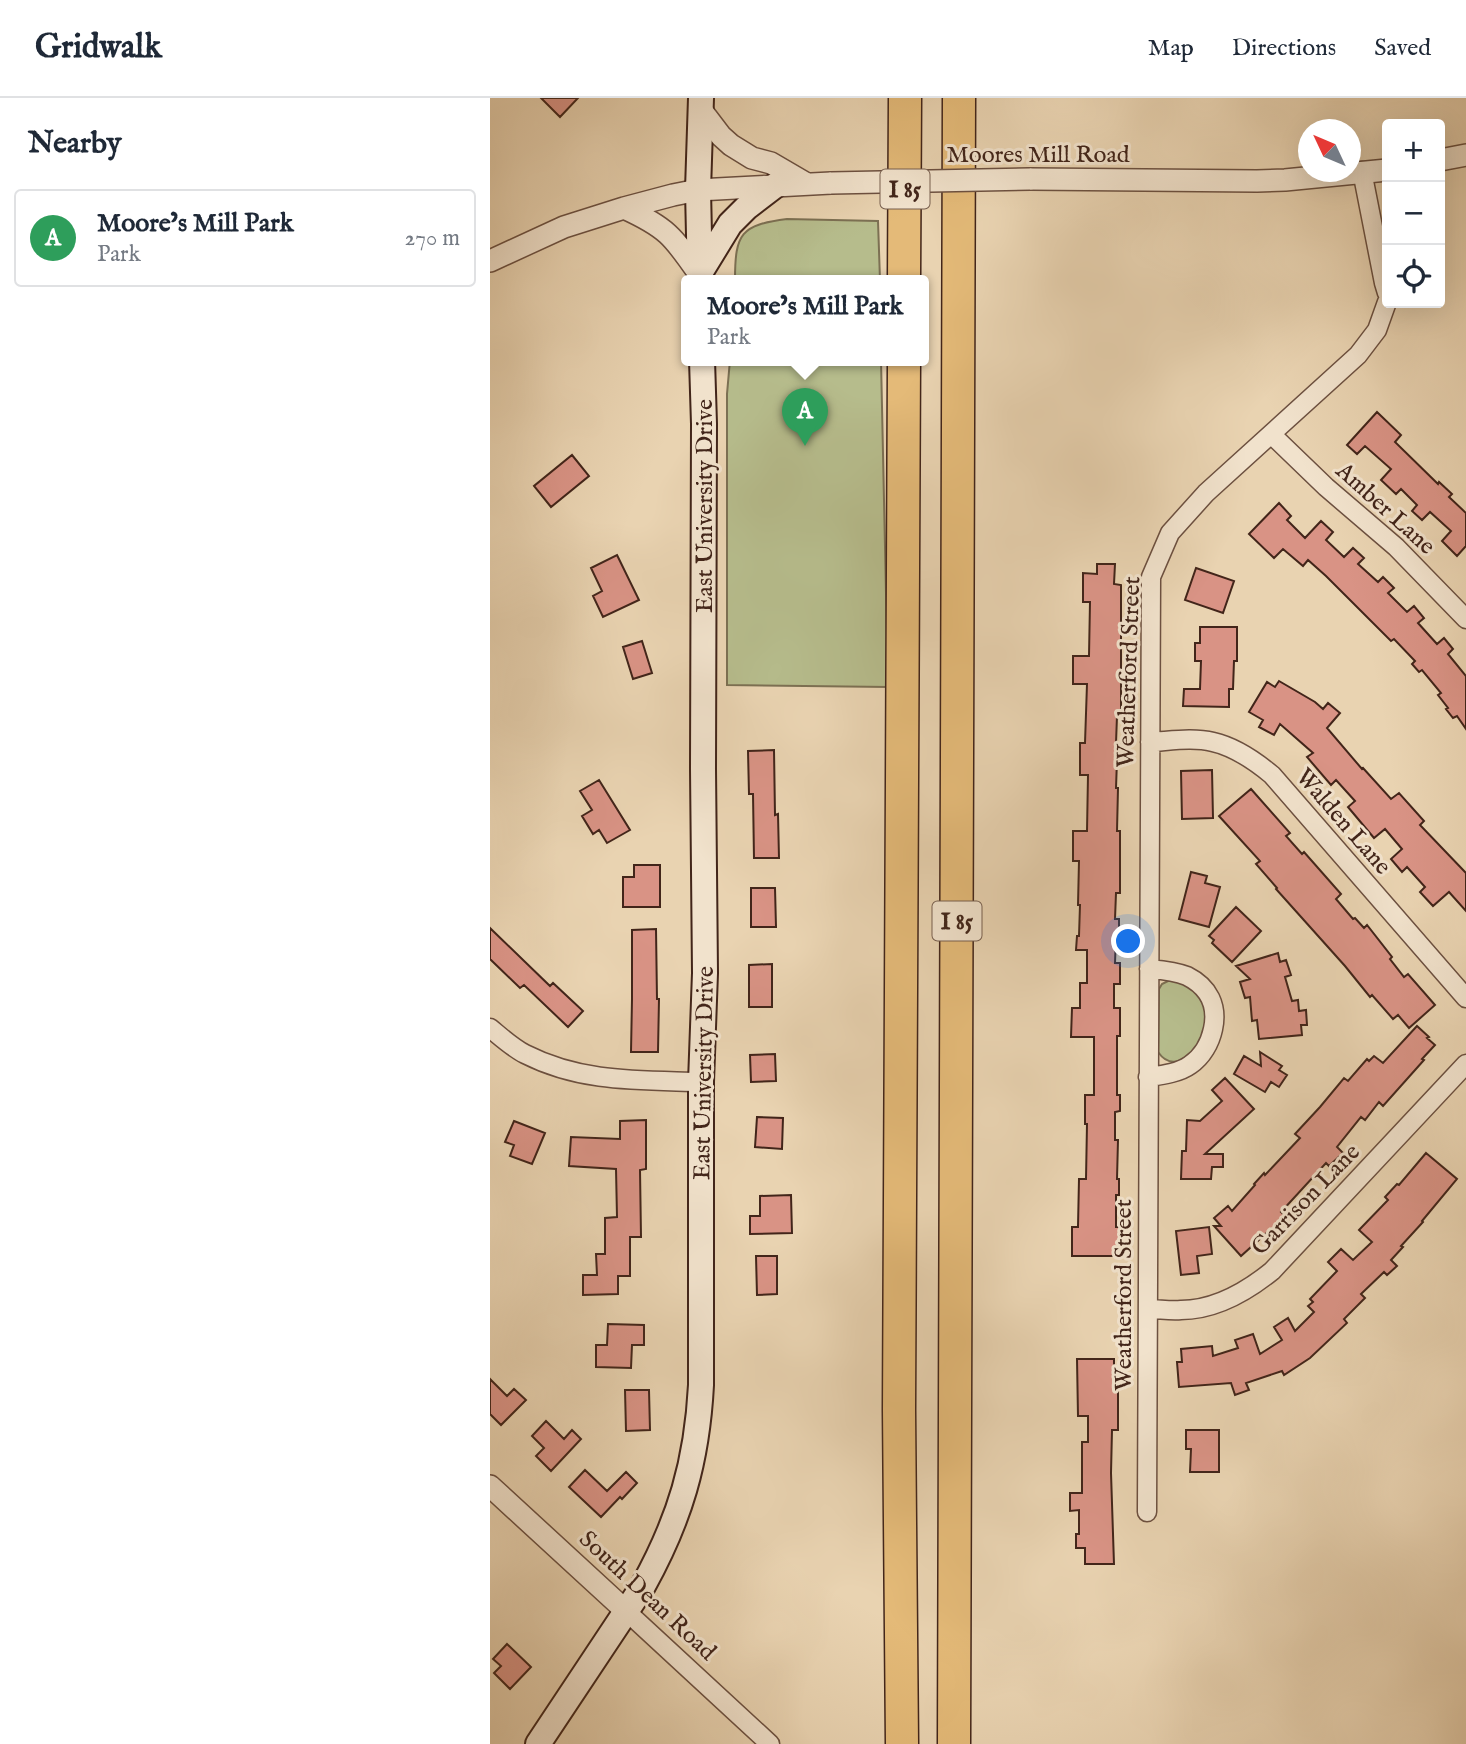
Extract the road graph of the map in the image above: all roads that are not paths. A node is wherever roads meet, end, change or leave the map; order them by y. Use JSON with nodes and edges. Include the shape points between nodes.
{"nodes":[{"id":1,"x":905,"y":98,"type":"edge"},
{"id":2,"x":959,"y":98,"type":"edge"},
{"id":3,"x":701,"y":105,"type":"edge"},
{"id":4,"x":1466,"y":155,"type":"edge"},
{"id":5,"x":1445,"y":159,"type":"edge"},
{"id":6,"x":1382,"y":170,"type":"edge"},
{"id":7,"x":1363,"y":171,"type":"junction"},
{"id":8,"x":807,"y":184,"type":"junction"},
{"id":9,"x":776,"y":185,"type":"junction"},
{"id":10,"x":698,"y":190,"type":"junction"},
{"id":11,"x":624,"y":208,"type":"junction"},
{"id":12,"x":490,"y":261,"type":"edge"},
{"id":13,"x":1382,"y":272,"type":"edge"},
{"id":14,"x":698,"y":275,"type":"edge"},
{"id":15,"x":699,"y":275,"type":"edge"},
{"id":16,"x":700,"y":275,"type":"edge"},
{"id":17,"x":904,"y":275,"type":"edge"},
{"id":18,"x":1385,"y":308,"type":"edge"},
{"id":19,"x":702,"y":366,"type":"edge"},
{"id":20,"x":904,"y":366,"type":"edge"},
{"id":21,"x":1271,"y":434,"type":"junction"},
{"id":22,"x":1466,"y":619,"type":"edge"},
{"id":23,"x":1150,"y":742,"type":"junction"},
{"id":24,"x":1149,"y":969,"type":"junction"},
{"id":25,"x":1466,"y":998,"type":"edge"},
{"id":26,"x":490,"y":1028,"type":"edge"},
{"id":27,"x":1466,"y":1064,"type":"edge"},
{"id":28,"x":1148,"y":1077,"type":"junction"},
{"id":29,"x":701,"y":1082,"type":"junction"},
{"id":30,"x":1148,"y":1309,"type":"junction"},
{"id":31,"x":490,"y":1486,"type":"edge"},
{"id":32,"x":1147,"y":1512,"type":"dead end"},
{"id":33,"x":626,"y":1611,"type":"junction"},
{"id":34,"x":538,"y":1744,"type":"edge"},
{"id":35,"x":770,"y":1744,"type":"edge"},
{"id":36,"x":902,"y":1744,"type":"edge"},
{"id":37,"x":954,"y":1744,"type":"edge"}],
"edges":[{"from":1,"to":17,"type":"highway","number":"I 85"},
{"from":2,"to":37,"type":"highway","number":"I 85"},
{"from":3,"to":8,"type":"street","via":[[731,145]]},
{"from":3,"to":10,"type":"main road"},
{"from":4,"to":5,"type":"street"},
{"from":6,"to":7,"type":"street","name":"Moores Mill Road"},
{"from":7,"to":8,"type":"street","name":"Moores Mill Road","bridge":true,"via":[[1257,181],[1030,179]]},
{"from":7,"to":13,"type":"street"},
{"from":8,"to":9,"type":"street","name":"Moores Mill Road"},
{"from":9,"to":10,"type":"street","name":"Moores Mill Road"},
{"from":9,"to":16,"type":"main road","via":[[730,223]]},
{"from":10,"to":11,"type":"street","name":"Moores Mill Road"},
{"from":10,"to":15,"type":"main road"},
{"from":11,"to":12,"type":"street","name":"Moores Mill Road","via":[[564,227]]},
{"from":11,"to":14,"type":"street","via":[[664,230],[680,245]]},
{"from":18,"to":21,"type":"street","name":"Weatherford Street","via":[[1377,330],[1358,355]]},
{"from":19,"to":29,"type":"main road","name":"East University Drive","via":[[705,973]]},
{"from":20,"to":36,"type":"highway","number":"I 85"},
{"from":21,"to":22,"type":"street","name":"Amber Lane","via":[[1396,547]]},
{"from":21,"to":23,"type":"street","name":"Weatherford Street","via":[[1170,533],[1151,577]]},
{"from":23,"to":24,"type":"street","name":"Weatherford Street"},
{"from":23,"to":25,"type":"street","name":"Walden Lane","via":[[1211,741],[1254,760]]},
{"from":24,"to":28,"type":"street","name":"Weatherford Street"},
{"from":24,"to":28,"type":"street","via":[[1170,971],[1198,984],[1212,998],[1216,1017],[1204,1053],[1189,1067]]},
{"from":26,"to":29,"type":"street","via":[[524,1053],[570,1072],[613,1080]]},
{"from":27,"to":30,"type":"street","name":"Garrison Lane","via":[[1254,1285],[1208,1306],[1184,1311]]},
{"from":28,"to":30,"type":"street","name":"Weatherford Street"},
{"from":29,"to":33,"type":"main road","name":"East University Drive","via":[[701,1385],[696,1445],[670,1532]]},
{"from":30,"to":32,"type":"street","name":"Weatherford Street"},
{"from":31,"to":33,"type":"street","name":"South Dean Road"},
{"from":33,"to":34,"type":"main road","name":"East University Drive"},
{"from":33,"to":35,"type":"street","name":"South Dean Road"}]}
